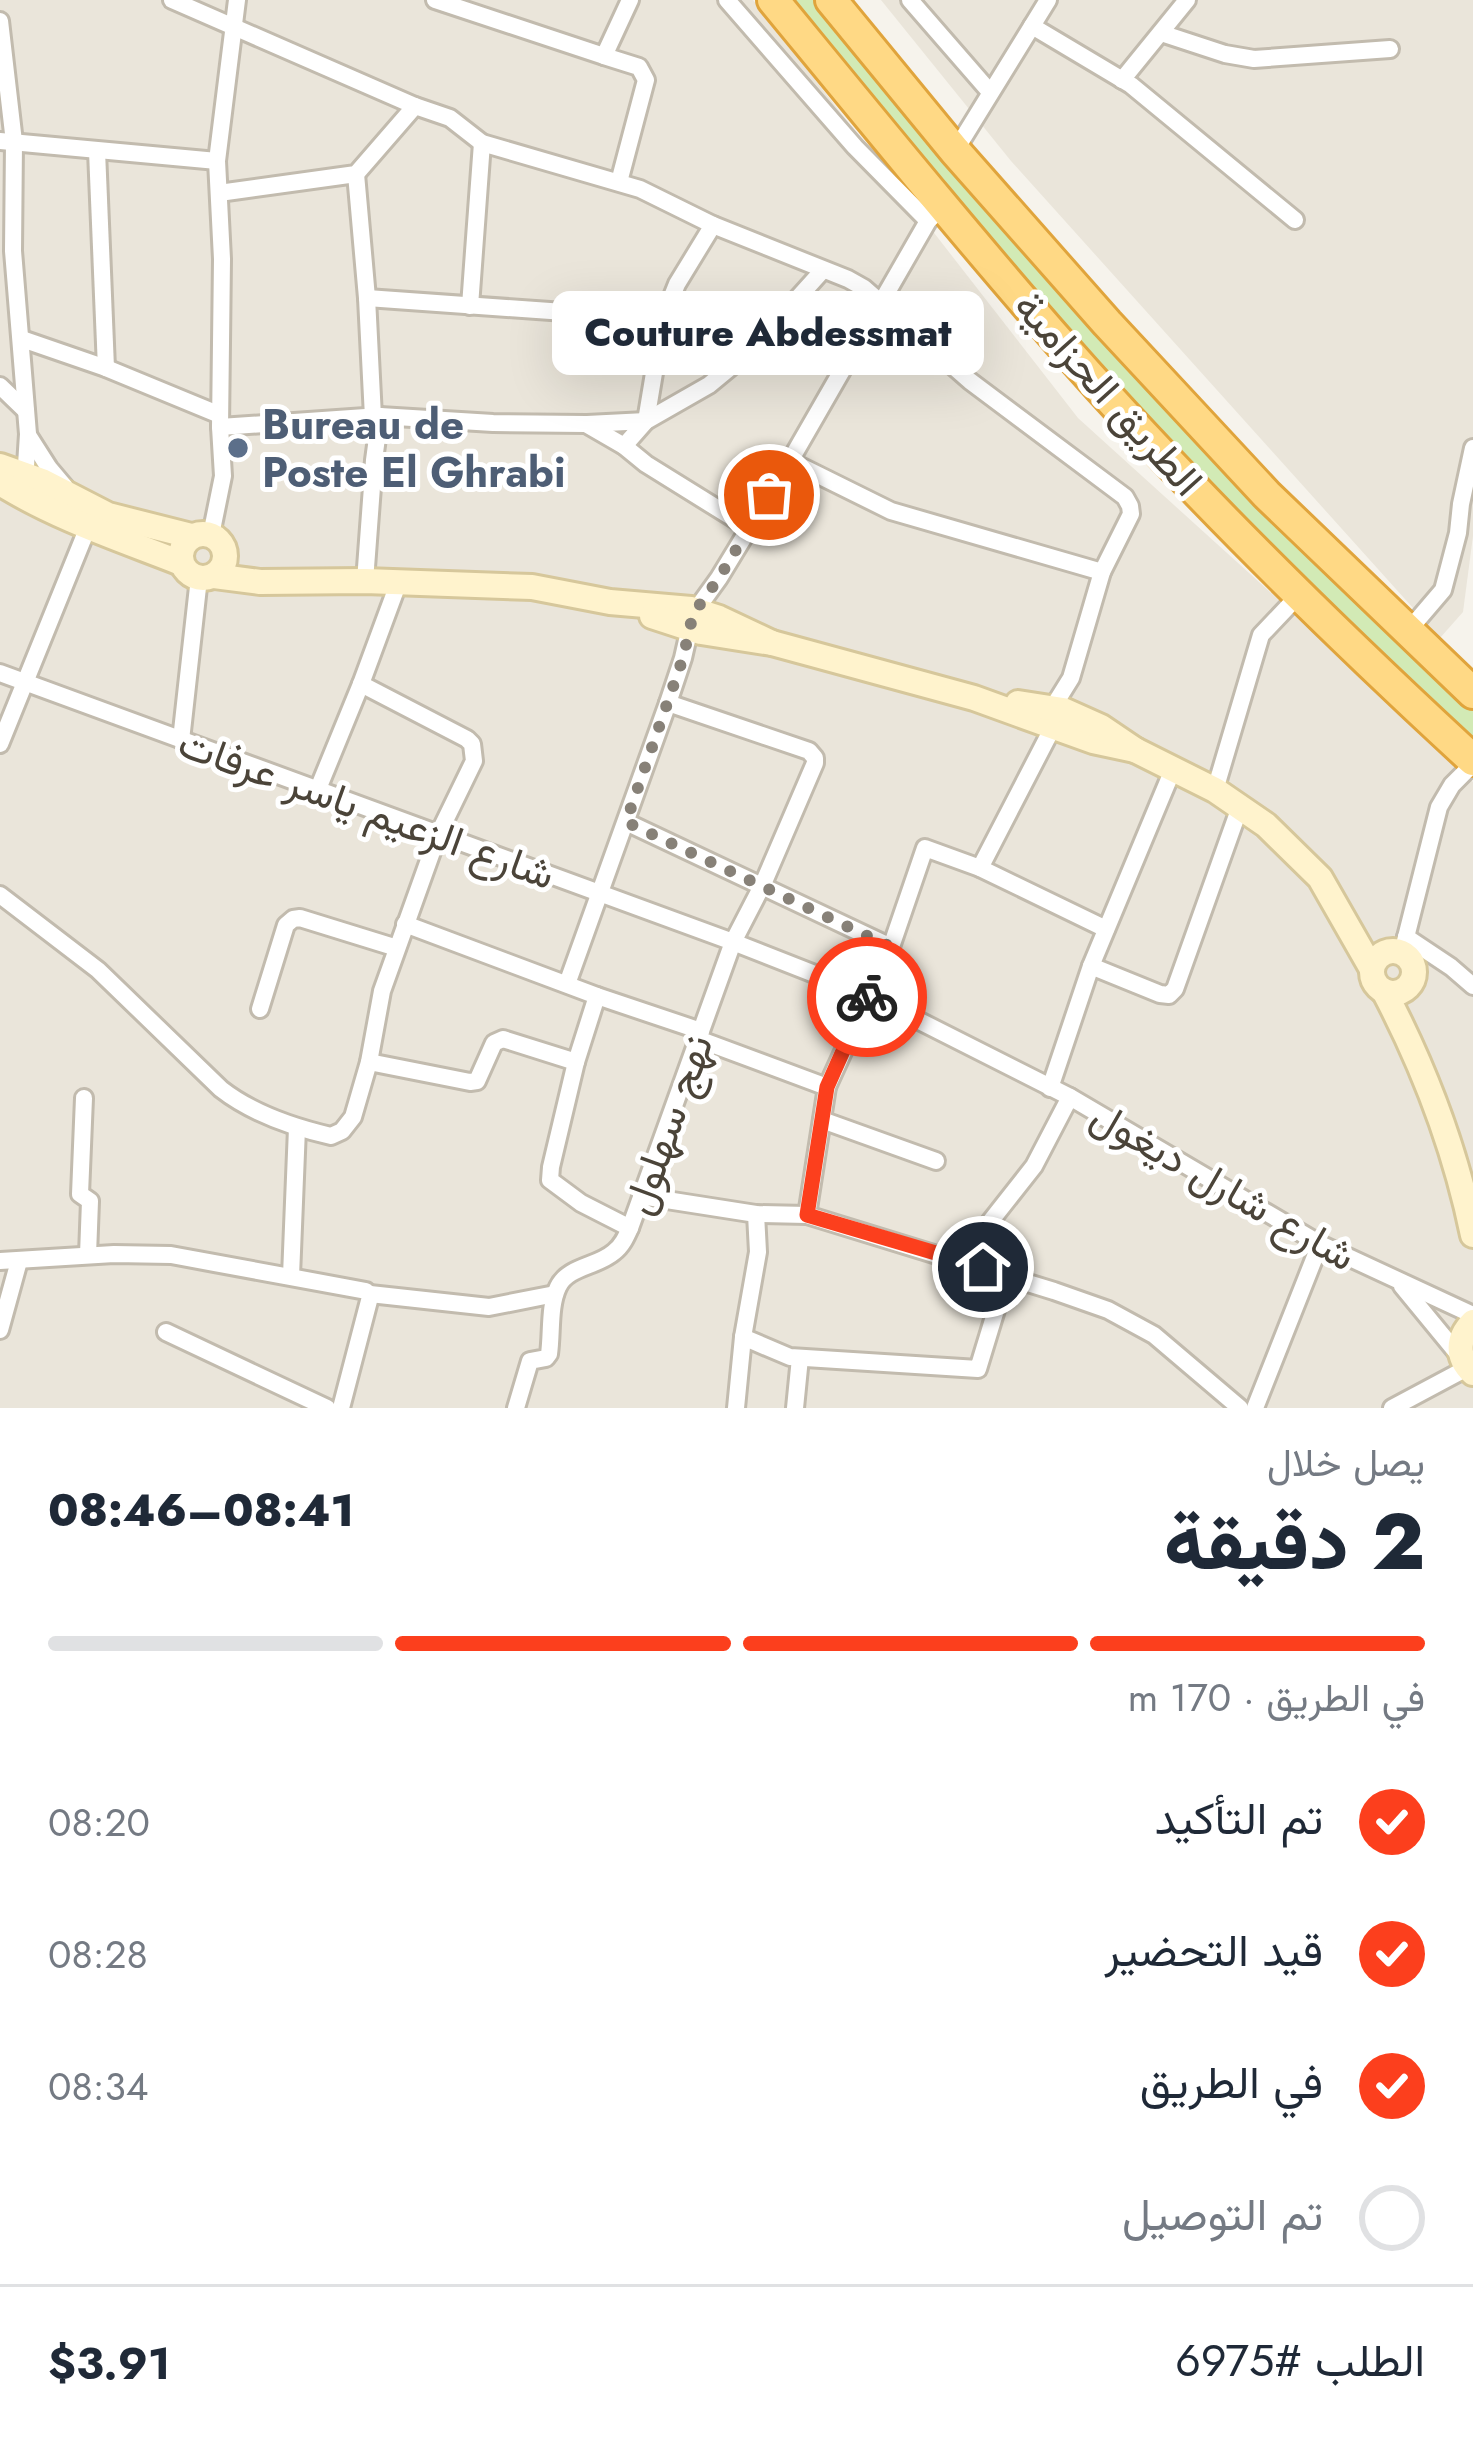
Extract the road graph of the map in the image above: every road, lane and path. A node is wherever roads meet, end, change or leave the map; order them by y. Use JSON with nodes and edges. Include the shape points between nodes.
{"nodes":[{"id":1,"x":172,"y":0,"type":"edge"},
{"id":2,"x":236,"y":0,"type":"edge"},
{"id":3,"x":435,"y":0,"type":"edge"},
{"id":4,"x":630,"y":0,"type":"edge"},
{"id":5,"x":727,"y":0,"type":"edge"},
{"id":6,"x":773,"y":0,"type":"edge"},
{"id":7,"x":831,"y":0,"type":"edge"},
{"id":8,"x":910,"y":0,"type":"edge"},
{"id":9,"x":1048,"y":0,"type":"edge"},
{"id":10,"x":1187,"y":0,"type":"edge"},
{"id":11,"x":234,"y":26,"type":"junction"},
{"id":12,"x":1033,"y":26,"type":"junction"},
{"id":13,"x":1,"y":31,"type":"edge"},
{"id":14,"x":1161,"y":33,"type":"junction"},
{"id":15,"x":1390,"y":49,"type":"dead end"},
{"id":16,"x":604,"y":56,"type":"junction"},
{"id":17,"x":1122,"y":80,"type":"junction"},
{"id":18,"x":990,"y":92,"type":"junction"},
{"id":19,"x":415,"y":106,"type":"junction"},
{"id":20,"x":7,"y":141,"type":"edge"},
{"id":21,"x":482,"y":143,"type":"junction"},
{"id":22,"x":97,"y":151,"type":"junction"},
{"id":23,"x":955,"y":152,"type":"junction"},
{"id":24,"x":217,"y":161,"type":"junction"},
{"id":25,"x":356,"y":174,"type":"junction"},
{"id":26,"x":619,"y":182,"type":"junction"},
{"id":27,"x":219,"y":193,"type":"junction"},
{"id":28,"x":935,"y":214,"type":"junction"},
{"id":29,"x":1295,"y":220,"type":"dead end"},
{"id":30,"x":712,"y":225,"type":"junction"},
{"id":31,"x":823,"y":270,"type":"junction"},
{"id":32,"x":367,"y":298,"type":"junction"},
{"id":33,"x":879,"y":304,"type":"junction"},
{"id":34,"x":470,"y":306,"type":"junction"},
{"id":35,"x":663,"y":319,"type":"junction"},
{"id":36,"x":22,"y":339,"type":"junction"},
{"id":37,"x":106,"y":368,"type":"junction"},
{"id":38,"x":0,"y":386,"type":"edge"},
{"id":39,"x":26,"y":412,"type":"junction"},
{"id":40,"x":376,"y":416,"type":"junction"},
{"id":41,"x":220,"y":421,"type":"junction"},
{"id":42,"x":646,"y":421,"type":"junction"},
{"id":43,"x":586,"y":424,"type":"junction"},
{"id":44,"x":28,"y":434,"type":"junction"},
{"id":45,"x":624,"y":446,"type":"junction"},
{"id":46,"x":1473,"y":448,"type":"edge"},
{"id":47,"x":790,"y":461,"type":"junction"},
{"id":48,"x":0,"y":466,"type":"edge"},
{"id":49,"x":0,"y":483,"type":"edge"},
{"id":50,"x":25,"y":487,"type":"junction"},
{"id":51,"x":76,"y":498,"type":"junction"},
{"id":52,"x":88,"y":526,"type":"junction"},
{"id":53,"x":749,"y":528,"type":"junction"},
{"id":54,"x":208,"y":538,"type":"junction"},
{"id":55,"x":198,"y":572,"type":"junction"},
{"id":56,"x":1102,"y":572,"type":"junction"},
{"id":57,"x":278,"y":580,"type":"junction"},
{"id":58,"x":364,"y":581,"type":"junction"},
{"id":59,"x":398,"y":584,"type":"junction"},
{"id":60,"x":1298,"y":596,"type":"junction"},
{"id":61,"x":698,"y":621,"type":"junction"},
{"id":62,"x":1408,"y":632,"type":"junction"},
{"id":63,"x":0,"y":673,"type":"edge"},
{"id":64,"x":23,"y":682,"type":"junction"},
{"id":65,"x":362,"y":684,"type":"junction"},
{"id":66,"x":1473,"y":693,"type":"edge"},
{"id":67,"x":668,"y":703,"type":"junction"},
{"id":68,"x":1060,"y":719,"type":"junction"},
{"id":69,"x":181,"y":740,"type":"junction"},
{"id":70,"x":0,"y":744,"type":"edge"},
{"id":71,"x":1473,"y":762,"type":"edge"},
{"id":72,"x":1174,"y":767,"type":"junction"},
{"id":73,"x":318,"y":789,"type":"junction"},
{"id":74,"x":1214,"y":790,"type":"junction"},
{"id":75,"x":1240,"y":807,"type":"junction"},
{"id":76,"x":626,"y":822,"type":"junction"},
{"id":77,"x":438,"y":835,"type":"junction"},
{"id":78,"x":980,"y":868,"type":"junction"},
{"id":79,"x":763,"y":884,"type":"junction"},
{"id":80,"x":598,"y":893,"type":"junction"},
{"id":81,"x":0,"y":896,"type":"edge"},
{"id":82,"x":1334,"y":899,"type":"junction"},
{"id":83,"x":405,"y":924,"type":"junction"},
{"id":84,"x":1106,"y":929,"type":"junction"},
{"id":85,"x":734,"y":942,"type":"junction"},
{"id":86,"x":891,"y":947,"type":"junction"},
{"id":87,"x":1402,"y":947,"type":"junction"},
{"id":88,"x":397,"y":949,"type":"junction"},
{"id":89,"x":1090,"y":966,"type":"junction"},
{"id":90,"x":1386,"y":983,"type":"junction"},
{"id":91,"x":567,"y":984,"type":"junction"},
{"id":92,"x":1473,"y":986,"type":"edge"},
{"id":93,"x":868,"y":995,"type":"junction"},
{"id":94,"x":597,"y":996,"type":"junction"},
{"id":95,"x":260,"y":1009,"type":"dead end"},
{"id":96,"x":699,"y":1035,"type":"junction"},
{"id":97,"x":576,"y":1062,"type":"junction"},
{"id":98,"x":369,"y":1063,"type":"junction"},
{"id":99,"x":827,"y":1087,"type":"junction"},
{"id":100,"x":1050,"y":1088,"type":"junction"},
{"id":101,"x":1070,"y":1097,"type":"junction"},
{"id":102,"x":84,"y":1098,"type":"dead end"},
{"id":103,"x":822,"y":1120,"type":"junction"},
{"id":104,"x":297,"y":1128,"type":"junction"},
{"id":105,"x":936,"y":1161,"type":"dead end"},
{"id":106,"x":1473,"y":1171,"type":"edge"},
{"id":107,"x":641,"y":1196,"type":"junction"},
{"id":108,"x":756,"y":1214,"type":"junction"},
{"id":109,"x":807,"y":1215,"type":"junction"},
{"id":110,"x":630,"y":1228,"type":"junction"},
{"id":111,"x":1473,"y":1235,"type":"edge"},
{"id":112,"x":1320,"y":1244,"type":"junction"},
{"id":113,"x":88,"y":1255,"type":"junction"},
{"id":114,"x":960,"y":1260,"type":"junction"},
{"id":115,"x":9,"y":1261,"type":"edge"},
{"id":116,"x":1007,"y":1274,"type":"junction"},
{"id":117,"x":291,"y":1276,"type":"junction"},
{"id":118,"x":1398,"y":1281,"type":"junction"},
{"id":119,"x":368,"y":1293,"type":"junction"},
{"id":120,"x":555,"y":1294,"type":"junction"},
{"id":121,"x":1473,"y":1318,"type":"edge"},
{"id":122,"x":0,"y":1330,"type":"edge"},
{"id":123,"x":166,"y":1332,"type":"dead end"},
{"id":124,"x":743,"y":1336,"type":"junction"},
{"id":125,"x":800,"y":1358,"type":"junction"},
{"id":126,"x":1467,"y":1367,"type":"edge"},
{"id":127,"x":327,"y":1408,"type":"edge"},
{"id":128,"x":341,"y":1408,"type":"edge"},
{"id":129,"x":516,"y":1408,"type":"edge"},
{"id":130,"x":736,"y":1408,"type":"edge"},
{"id":131,"x":795,"y":1408,"type":"edge"},
{"id":132,"x":1240,"y":1408,"type":"edge"},
{"id":133,"x":1256,"y":1408,"type":"edge"},
{"id":134,"x":1391,"y":1408,"type":"edge"}],
"edges":[{"from":1,"to":11,"type":"street"},
{"from":2,"to":11,"type":"street"},
{"from":3,"to":16,"type":"street"},
{"from":4,"to":16,"type":"street"},
{"from":5,"to":28,"type":"street","via":[[855,147]]},
{"from":6,"to":28,"type":"highway","name":"الطريق الحزامية"},
{"from":7,"to":23,"type":"highway","name":"الطريق الحزامية"},
{"from":8,"to":18,"type":"street"},
{"from":9,"to":12,"type":"street"},
{"from":10,"to":14,"type":"street"},
{"from":11,"to":19,"type":"street"},
{"from":11,"to":24,"type":"street"},
{"from":12,"to":17,"type":"street"},
{"from":12,"to":18,"type":"street"},
{"from":13,"to":20,"type":"street"},
{"from":14,"to":15,"type":"street","via":[[1254,58]]},
{"from":14,"to":17,"type":"street"},
{"from":16,"to":26,"type":"street","via":[[638,68],[646,80]]},
{"from":17,"to":29,"type":"street"},
{"from":18,"to":23,"type":"street"},
{"from":19,"to":21,"type":"street","via":[[451,118]]},
{"from":19,"to":25,"type":"street"},
{"from":20,"to":22,"type":"street"},
{"from":20,"to":36,"type":"street"},
{"from":21,"to":26,"type":"street"},
{"from":21,"to":34,"type":"street"},
{"from":22,"to":24,"type":"street"},
{"from":22,"to":37,"type":"street"},
{"from":23,"to":62,"type":"highway","name":"الطريق الحزامية","via":[[1267,494]]},
{"from":24,"to":27,"type":"street"},
{"from":25,"to":27,"type":"street"},
{"from":25,"to":32,"type":"street"},
{"from":26,"to":30,"type":"street"},
{"from":27,"to":41,"type":"street"},
{"from":28,"to":33,"type":"street"},
{"from":28,"to":60,"type":"highway","name":"الطريق الحزامية"},
{"from":30,"to":31,"type":"street"},
{"from":30,"to":35,"type":"street"},
{"from":31,"to":33,"type":"street"},
{"from":31,"to":42,"type":"street","via":[[749,352]]},
{"from":32,"to":34,"type":"street"},
{"from":32,"to":40,"type":"street"},
{"from":33,"to":47,"type":"street"},
{"from":33,"to":56,"type":"street","via":[[1125,497],[1131,514]]},
{"from":34,"to":35,"type":"street"},
{"from":35,"to":42,"type":"street"},
{"from":36,"to":37,"type":"street"},
{"from":36,"to":39,"type":"street"},
{"from":37,"to":41,"type":"street"},
{"from":38,"to":39,"type":"street"},
{"from":39,"to":44,"type":"street"},
{"from":40,"to":41,"type":"street"},
{"from":40,"to":43,"type":"street"},
{"from":40,"to":58,"type":"street"},
{"from":41,"to":54,"type":"street","via":[[223,476]]},
{"from":42,"to":43,"type":"street"},
{"from":42,"to":45,"type":"street"},
{"from":43,"to":45,"type":"street"},
{"from":44,"to":50,"type":"street"},
{"from":44,"to":51,"type":"street"},
{"from":45,"to":53,"type":"street"},
{"from":46,"to":62,"type":"street","via":[[1443,590]]},
{"from":47,"to":53,"type":"street"},
{"from":47,"to":56,"type":"street","via":[[892,511]]},
{"from":48,"to":50,"type":"main road"},
{"from":49,"to":50,"type":"main road"},
{"from":50,"to":51,"type":"main road"},
{"from":50,"to":52,"type":"main road"},
{"from":51,"to":54,"type":"main road","via":[[108,515]]},
{"from":52,"to":55,"type":"main road"},
{"from":52,"to":64,"type":"street"},
{"from":53,"to":61,"type":"street"},
{"from":54,"to":55,"type":"main road","via":[[181,553]]},
{"from":54,"to":55,"type":"main road","via":[[225,561]]},
{"from":54,"to":57,"type":"main road"},
{"from":55,"to":57,"type":"main road"},
{"from":55,"to":69,"type":"street"},
{"from":56,"to":68,"type":"street"},
{"from":57,"to":58,"type":"main road"},
{"from":58,"to":59,"type":"main road"},
{"from":59,"to":61,"type":"main road","via":[[532,587]]},
{"from":59,"to":65,"type":"street"},
{"from":60,"to":71,"type":"highway","name":"الطريق الحزامية"},
{"from":60,"to":74,"type":"street","via":[[1261,634]]},
{"from":61,"to":67,"type":"street"},
{"from":61,"to":68,"type":"main road"},
{"from":62,"to":66,"type":"highway","name":"الطريق الحزامية"},
{"from":63,"to":64,"type":"street","name":"شارع الزعيم ياسر عرفات"},
{"from":64,"to":69,"type":"street","name":"شارع الزعيم ياسر عرفات"},
{"from":64,"to":70,"type":"street"},
{"from":65,"to":73,"type":"street"},
{"from":65,"to":77,"type":"street","via":[[472,744],[475,761]]},
{"from":67,"to":76,"type":"street"},
{"from":67,"to":79,"type":"street","name":"نهج سهلول","via":[[813,754]]},
{"from":68,"to":72,"type":"main road","via":[[1101,727]]},
{"from":68,"to":78,"type":"street"},
{"from":69,"to":73,"type":"street","name":"شارع الزعيم ياسر عرفات"},
{"from":71,"to":87,"type":"street","via":[[1439,808]]},
{"from":72,"to":74,"type":"main road"},
{"from":72,"to":84,"type":"street"},
{"from":73,"to":77,"type":"street","name":"شارع الزعيم ياسر عرفات"},
{"from":74,"to":75,"type":"main road"},
{"from":75,"to":82,"type":"main road","via":[[1294,851]]},
{"from":75,"to":89,"type":"street","via":[[1175,989],[1160,994]]},
{"from":76,"to":79,"type":"street"},
{"from":76,"to":80,"type":"street"},
{"from":77,"to":80,"type":"street","name":"شارع الزعيم ياسر عرفات"},
{"from":77,"to":83,"type":"street"},
{"from":78,"to":84,"type":"street"},
{"from":78,"to":86,"type":"street","via":[[925,848]]},
{"from":79,"to":85,"type":"street","name":"نهج سهلول"},
{"from":79,"to":86,"type":"street"},
{"from":80,"to":85,"type":"street","name":"شارع الزعيم ياسر عرفات"},
{"from":80,"to":91,"type":"street"},
{"from":81,"to":104,"type":"street","via":[[98,970],[221,1089]]},
{"from":82,"to":87,"type":"main road"},
{"from":82,"to":90,"type":"main road"},
{"from":83,"to":88,"type":"street"},
{"from":83,"to":91,"type":"street"},
{"from":84,"to":89,"type":"street"},
{"from":85,"to":93,"type":"street","name":"شارع الزعيم ياسر عرفات"},
{"from":85,"to":96,"type":"street","name":"نهج سهلول"},
{"from":86,"to":93,"type":"street"},
{"from":87,"to":90,"type":"main road","via":[[1383,953]]},
{"from":87,"to":90,"type":"main road","via":[[1412,981]]},
{"from":87,"to":92,"type":"street","via":[[1451,967]]},
{"from":88,"to":95,"type":"street","via":[[293,919]]},
{"from":88,"to":98,"type":"street"},
{"from":89,"to":100,"type":"street"},
{"from":90,"to":106,"type":"main road","via":[[1449,1095]]},
{"from":90,"to":111,"type":"main road","via":[[1446,1130]]},
{"from":91,"to":94,"type":"street"},
{"from":93,"to":99,"type":"street"},
{"from":93,"to":100,"type":"street","name":"شارع شارل ديغول"},
{"from":94,"to":96,"type":"street"},
{"from":94,"to":97,"type":"street"},
{"from":96,"to":99,"type":"street"},
{"from":96,"to":107,"type":"street","name":"نهج سهلول"},
{"from":97,"to":98,"type":"street","via":[[503,1039],[477,1081]]},
{"from":97,"to":110,"type":"street","via":[[550,1180]]},
{"from":98,"to":104,"type":"street","via":[[342,1131]]},
{"from":99,"to":103,"type":"street"},
{"from":100,"to":101,"type":"street","name":"شارع شارل ديغول"},
{"from":101,"to":112,"type":"street","name":"شارع شارل ديغول"},
{"from":101,"to":114,"type":"street","via":[[1034,1166]]},
{"from":102,"to":113,"type":"street","via":[[80,1194],[90,1201]]},
{"from":103,"to":105,"type":"street"},
{"from":103,"to":109,"type":"street"},
{"from":104,"to":117,"type":"street"},
{"from":107,"to":108,"type":"street"},
{"from":107,"to":110,"type":"street","name":"نهج سهلول"},
{"from":108,"to":109,"type":"street"},
{"from":108,"to":124,"type":"street","via":[[758,1252]]},
{"from":109,"to":114,"type":"street"},
{"from":110,"to":120,"type":"street","name":"نهج سهلول","via":[[604,1259],[565,1276]]},
{"from":112,"to":118,"type":"street","name":"شارع شارل ديغول"},
{"from":112,"to":133,"type":"street"},
{"from":113,"to":115,"type":"street"},
{"from":113,"to":117,"type":"street","via":[[171,1255]]},
{"from":114,"to":116,"type":"street"},
{"from":115,"to":122,"type":"street"},
{"from":116,"to":125,"type":"street","via":[[978,1369]]},
{"from":116,"to":132,"type":"street","via":[[1154,1335]]},
{"from":117,"to":119,"type":"street"},
{"from":118,"to":121,"type":"street","name":"شارع شارل ديغول"},
{"from":118,"to":126,"type":"street","name":"شارع شارل ديغول"},
{"from":119,"to":120,"type":"street","via":[[489,1307]]},
{"from":119,"to":128,"type":"street"},
{"from":120,"to":129,"type":"street","via":[[550,1354],[530,1361]]},
{"from":121,"to":126,"type":"main road","via":[[1462,1335]]},
{"from":123,"to":127,"type":"street"},
{"from":124,"to":125,"type":"street"},
{"from":124,"to":130,"type":"street"},
{"from":125,"to":131,"type":"street"},
{"from":126,"to":134,"type":"street"}]}
